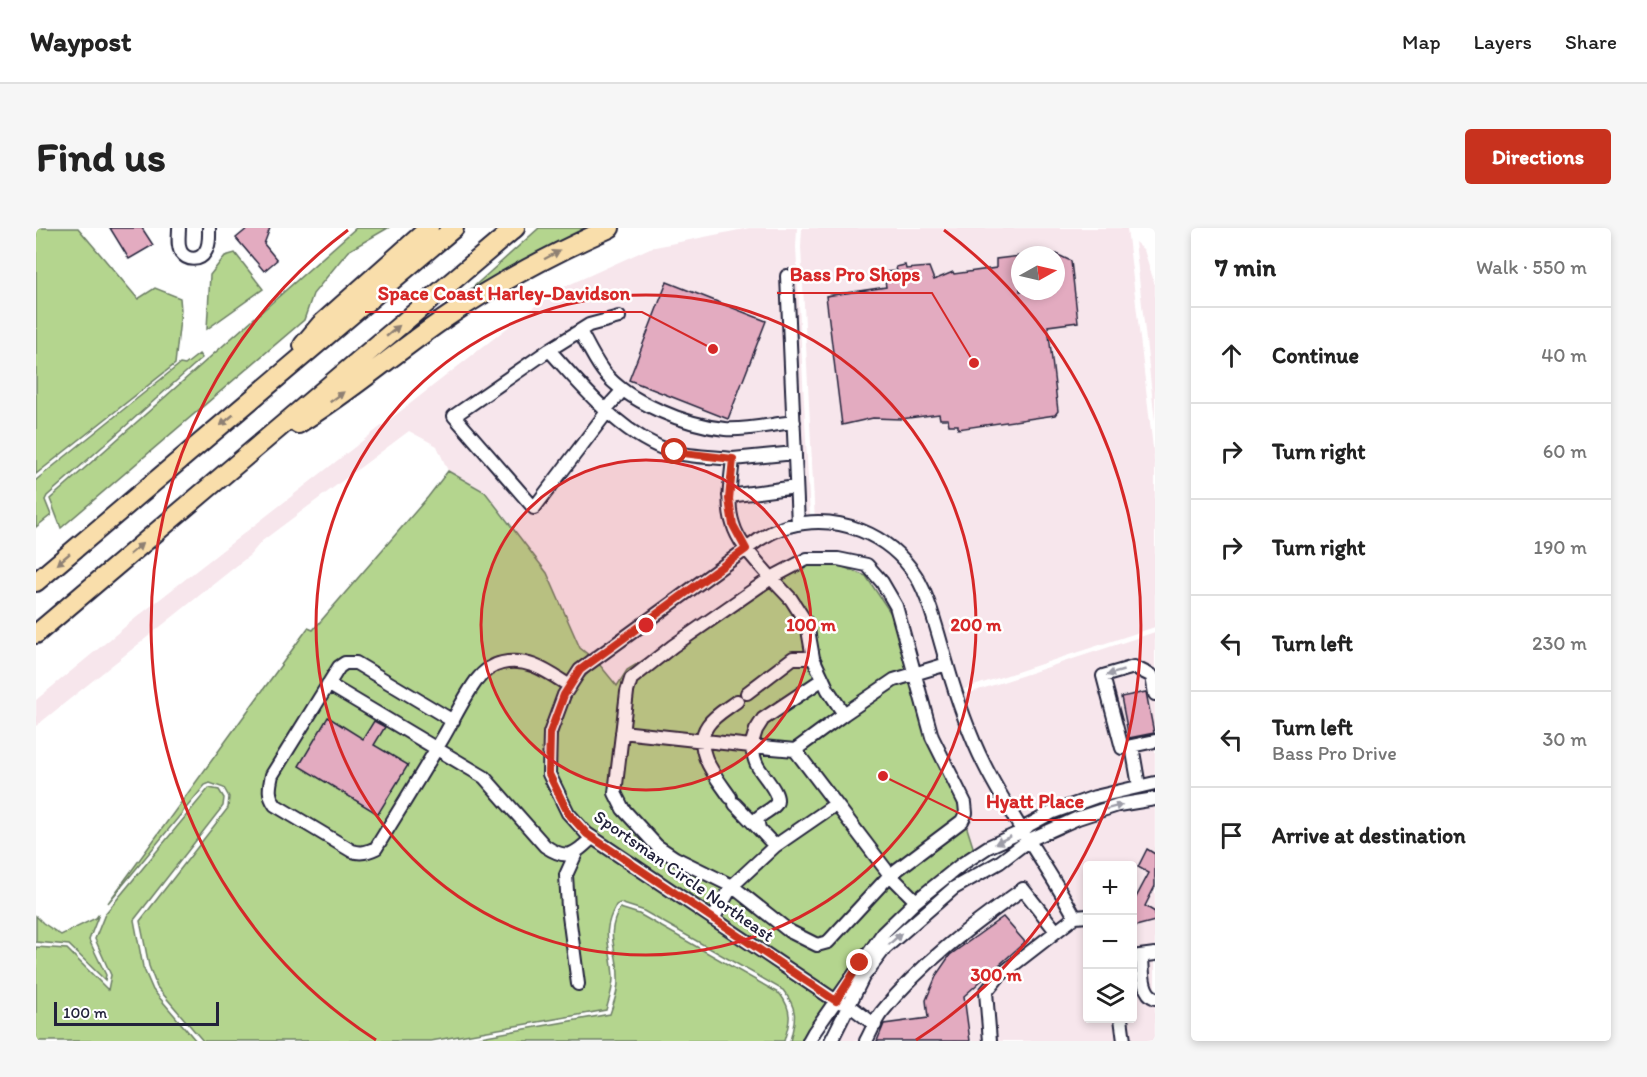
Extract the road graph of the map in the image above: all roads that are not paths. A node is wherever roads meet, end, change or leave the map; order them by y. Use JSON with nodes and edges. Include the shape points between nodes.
{"nodes":[{"id":1,"x":179,"y":228,"type":"edge"},
{"id":2,"x":209,"y":228,"type":"edge"},
{"id":3,"x":429,"y":228,"type":"edge"},
{"id":4,"x":454,"y":228,"type":"edge"},
{"id":5,"x":514,"y":228,"type":"edge"},
{"id":6,"x":610,"y":228,"type":"edge"},
{"id":7,"x":787,"y":276,"type":"dead end"},
{"id":8,"x":619,"y":317,"type":"dead end"},
{"id":9,"x":580,"y":331,"type":"junction"},
{"id":10,"x":549,"y":350,"type":"junction"},
{"id":11,"x":271,"y":382,"type":"junction"},
{"id":12,"x":623,"y":390,"type":"junction"},
{"id":13,"x":606,"y":411,"type":"junction"},
{"id":14,"x":794,"y":422,"type":"junction"},
{"id":15,"x":252,"y":450,"type":"junction"},
{"id":16,"x":795,"y":453,"type":"junction"},
{"id":17,"x":733,"y":459,"type":"junction"},
{"id":18,"x":796,"y":487,"type":"junction"},
{"id":19,"x":729,"y":495,"type":"junction"},
{"id":20,"x":798,"y":524,"type":"junction"},
{"id":21,"x":746,"y":549,"type":"junction"},
{"id":22,"x":771,"y":578,"type":"junction"},
{"id":23,"x":36,"y":582,"type":"edge"},
{"id":24,"x":36,"y":634,"type":"edge"},
{"id":25,"x":813,"y":657,"type":"junction"},
{"id":26,"x":947,"y":664,"type":"junction"},
{"id":27,"x":913,"y":673,"type":"junction"},
{"id":28,"x":823,"y":679,"type":"junction"},
{"id":29,"x":328,"y":684,"type":"junction"},
{"id":30,"x":570,"y":686,"type":"junction"},
{"id":31,"x":1155,"y":694,"type":"edge"},
{"id":32,"x":844,"y":714,"type":"junction"},
{"id":33,"x":453,"y":721,"type":"junction"},
{"id":34,"x":622,"y":732,"type":"junction"},
{"id":35,"x":704,"y":740,"type":"junction"},
{"id":36,"x":1155,"y":741,"type":"edge"},
{"id":37,"x":751,"y":746,"type":"junction"},
{"id":38,"x":1132,"y":746,"type":"junction"},
{"id":39,"x":437,"y":748,"type":"junction"},
{"id":40,"x":795,"y":750,"type":"junction"},
{"id":41,"x":1155,"y":783,"type":"edge"},
{"id":42,"x":1139,"y":786,"type":"junction"},
{"id":43,"x":1155,"y":799,"type":"edge"},
{"id":44,"x":836,"y":804,"type":"junction"},
{"id":45,"x":759,"y":829,"type":"junction"},
{"id":46,"x":1026,"y":836,"type":"junction"},
{"id":47,"x":592,"y":838,"type":"junction"},
{"id":48,"x":775,"y":846,"type":"junction"},
{"id":49,"x":576,"y":853,"type":"junction"},
{"id":50,"x":890,"y":875,"type":"junction"},
{"id":51,"x":732,"y":886,"type":"junction"},
{"id":52,"x":916,"y":901,"type":"junction"},
{"id":53,"x":1081,"y":916,"type":"edge"},
{"id":54,"x":713,"y":920,"type":"junction"},
{"id":55,"x":1056,"y":932,"type":"junction"},
{"id":56,"x":1155,"y":954,"type":"edge"},
{"id":57,"x":1137,"y":956,"type":"edge"},
{"id":58,"x":578,"y":984,"type":"dead end"},
{"id":59,"x":1155,"y":998,"type":"edge"},
{"id":60,"x":836,"y":1001,"type":"junction"},
{"id":61,"x":849,"y":1005,"type":"junction"},
{"id":62,"x":1122,"y":1023,"type":"edge"},
{"id":63,"x":874,"y":1025,"type":"junction"},
{"id":64,"x":809,"y":1041,"type":"edge"},
{"id":65,"x":831,"y":1041,"type":"edge"},
{"id":66,"x":866,"y":1041,"type":"edge"},
{"id":67,"x":990,"y":1041,"type":"edge"},
{"id":68,"x":1124,"y":1041,"type":"edge"}],
"edges":[{"from":1,"to":2,"type":"street","via":[[181,252],[193,259],[206,252]]},
{"from":3,"to":11,"type":"highway","via":[[320,325]]},
{"from":4,"to":11,"type":"highway"},
{"from":15,"to":5,"type":"highway","one_way":true},
{"from":15,"to":6,"type":"highway","one_way":true,"via":[[310,417],[449,315],[559,251]]},
{"from":7,"to":14,"type":"street"},
{"from":8,"to":9,"type":"street"},
{"from":9,"to":10,"type":"street"},
{"from":9,"to":12,"type":"street","via":[[603,371]]},
{"from":10,"to":13,"type":"street"},
{"from":10,"to":13,"type":"street","via":[[454,416],[534,508]]},
{"from":11,"to":23,"type":"highway","one_way":true},
{"from":12,"to":13,"type":"street"},
{"from":12,"to":14,"type":"street","via":[[655,409],[726,429]]},
{"from":13,"to":17,"type":"street","via":[[642,439],[675,452]]},
{"from":14,"to":16,"type":"street"},
{"from":24,"to":15,"type":"highway","one_way":true},
{"from":16,"to":17,"type":"street"},
{"from":16,"to":18,"type":"street"},
{"from":17,"to":19,"type":"street"},
{"from":18,"to":19,"type":"street"},
{"from":18,"to":20,"type":"street"},
{"from":19,"to":21,"type":"street","via":[[733,525]]},
{"from":20,"to":21,"type":"street","name":"Sportsman Circle Northeast","via":[[760,538]]},
{"from":20,"to":26,"type":"street","name":"Sportsman Circle Northeast","via":[[843,525],[869,533],[897,551],[917,577]]},
{"from":21,"to":22,"type":"street"},
{"from":21,"to":30,"type":"street","name":"Sportsman Circle Northeast","via":[[580,670]]},
{"from":22,"to":25,"type":"street","via":[[807,624]]},
{"from":22,"to":27,"type":"street","via":[[807,560],[838,559],[867,565],[896,606]]},
{"from":22,"to":34,"type":"street","via":[[632,679]]},
{"from":25,"to":28,"type":"street"},
{"from":25,"to":35,"type":"street","via":[[794,658],[742,697],[707,726]]},
{"from":26,"to":27,"type":"street"},
{"from":26,"to":46,"type":"street","name":"Sportsman Circle Northeast","via":[[984,764]]},
{"from":27,"to":32,"type":"street","via":[[894,680]]},
{"from":27,"to":50,"type":"street","via":[[932,737],[965,803],[966,813],[962,821]]},
{"from":28,"to":32,"type":"street"},
{"from":28,"to":37,"type":"street","via":[[763,719]]},
{"from":29,"to":33,"type":"street","via":[[339,666],[356,663]]},
{"from":29,"to":39,"type":"street"},
{"from":29,"to":39,"type":"street","via":[[272,776],[270,797],[275,806],[360,854],[376,848]]},
{"from":30,"to":33,"type":"street","via":[[527,662],[495,665],[480,676]]},
{"from":30,"to":47,"type":"street","name":"Sportsman Circle Northeast","via":[[550,733],[549,774],[568,813]]},
{"from":31,"to":38,"type":"street","one_way":true,"via":[[1152,676],[1134,668],[1103,676],[1122,748]]},
{"from":32,"to":40,"type":"street"},
{"from":33,"to":39,"type":"street"},
{"from":34,"to":35,"type":"street"},
{"from":34,"to":51,"type":"street","via":[[615,793],[623,809],[657,846]]},
{"from":35,"to":37,"type":"street"},
{"from":35,"to":45,"type":"street","via":[[705,759],[733,801]]},
{"from":36,"to":38,"type":"street"},
{"from":37,"to":40,"type":"street"},
{"from":37,"to":45,"type":"street","via":[[757,766],[777,800],[757,819]]},
{"from":38,"to":42,"type":"street"},
{"from":39,"to":49,"type":"street","via":[[484,777],[544,846],[555,853]]},
{"from":40,"to":44,"type":"street"},
{"from":41,"to":42,"type":"street"},
{"from":42,"to":46,"type":"street","via":[[1053,812],[1029,825]]},
{"from":46,"to":43,"type":"street","one_way":true,"via":[[1118,805]]},
{"from":44,"to":48,"type":"street"},
{"from":44,"to":50,"type":"street"},
{"from":45,"to":48,"type":"street"},
{"from":46,"to":52,"type":"street","one_way":true,"via":[[988,847]]},
{"from":46,"to":53,"type":"street","name":"Sportsman Circle Northeast"},
{"from":61,"to":46,"type":"street","one_way":true,"via":[[863,977],[885,948],[954,888],[1000,862]]},
{"from":47,"to":49,"type":"street"},
{"from":47,"to":54,"type":"street","name":"Sportsman Circle Northeast"},
{"from":48,"to":51,"type":"street"},
{"from":49,"to":58,"type":"street","via":[[566,875]]},
{"from":50,"to":51,"type":"street","via":[[828,942],[817,945],[789,931]]},
{"from":50,"to":52,"type":"street"},
{"from":51,"to":54,"type":"street"},
{"from":52,"to":60,"type":"street","via":[[883,933]]},
{"from":53,"to":55,"type":"street"},
{"from":54,"to":60,"type":"street","name":"Sportsman Circle Northeast"},
{"from":55,"to":63,"type":"street","via":[[1023,889],[925,966]]},
{"from":55,"to":67,"type":"street","via":[[999,976],[986,992]]},
{"from":56,"to":57,"type":"street"},
{"from":57,"to":59,"type":"street","via":[[1146,991]]},
{"from":60,"to":61,"type":"street","name":"Sportsman Circle Northeast"},
{"from":60,"to":64,"type":"street"},
{"from":61,"to":63,"type":"street"},
{"from":61,"to":65,"type":"street"},
{"from":62,"to":68,"type":"street"},
{"from":63,"to":66,"type":"street"}]}
